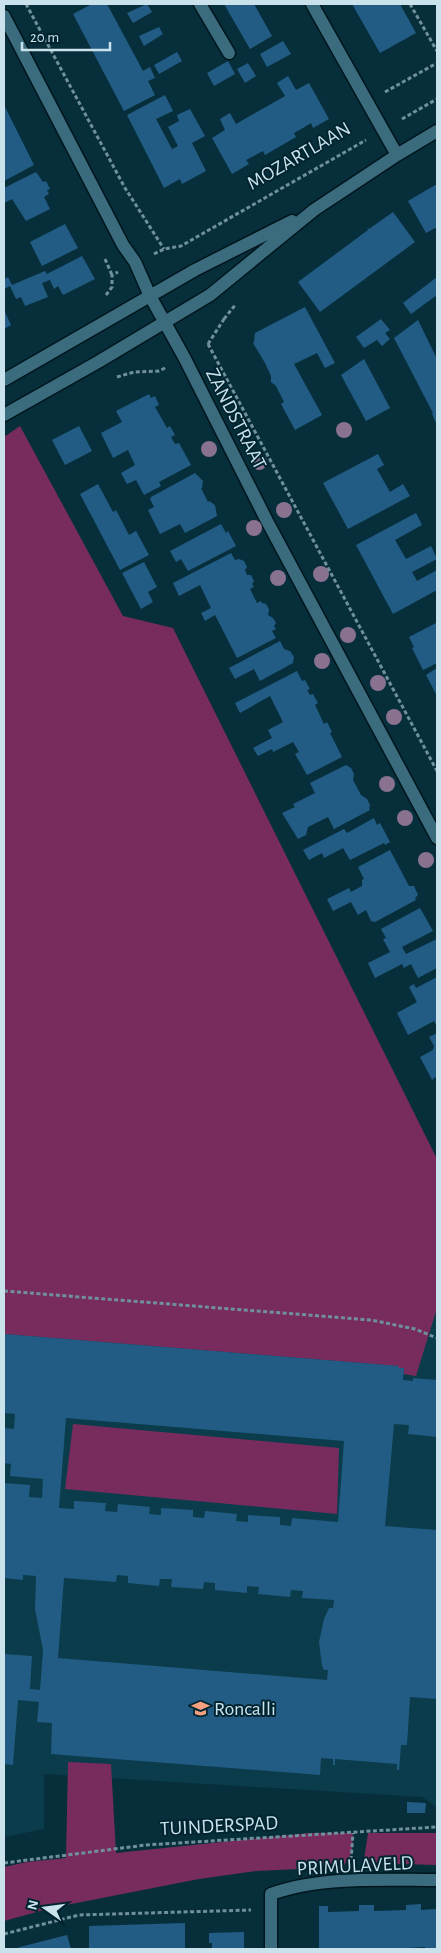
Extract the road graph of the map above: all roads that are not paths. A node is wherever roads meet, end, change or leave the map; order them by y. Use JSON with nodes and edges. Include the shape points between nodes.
{"nodes":[{"id":1,"x":200,"y":4,"type":"edge"},
{"id":2,"x":312,"y":4,"type":"edge"},
{"id":3,"x":4,"y":16,"type":"edge"},
{"id":4,"x":229,"y":53,"type":"dead end"},
{"id":5,"x":437,"y":131,"type":"edge"},
{"id":6,"x":397,"y":155,"type":"junction"},
{"id":7,"x":314,"y":210,"type":"junction"},
{"id":8,"x":150,"y":296,"type":"junction"},
{"id":9,"x":164,"y":321,"type":"junction"},
{"id":10,"x":4,"y":380,"type":"edge"},
{"id":11,"x":4,"y":415,"type":"edge"},
{"id":12,"x":437,"y":838,"type":"edge"},
{"id":13,"x":437,"y":1880,"type":"edge"},
{"id":14,"x":271,"y":1949,"type":"edge"}],
"edges":[{"from":1,"to":4,"type":"street"},
{"from":2,"to":6,"type":"street"},
{"from":3,"to":8,"type":"street","name":"ZANDSTRAAT"},
{"from":5,"to":6,"type":"street"},
{"from":6,"to":7,"type":"street"},
{"from":7,"to":8,"type":"street","via":[[194,270]]},
{"from":7,"to":9,"type":"street","via":[[210,295]]},
{"from":8,"to":9,"type":"street","name":"ZANDSTRAAT"},
{"from":8,"to":10,"type":"street"},
{"from":9,"to":11,"type":"street"},
{"from":9,"to":12,"type":"street","name":"ZANDSTRAAT"},
{"from":13,"to":14,"type":"street","name":"PRIMULAVELD","via":[[350,1880],[287,1888],[271,1894]]}]}
